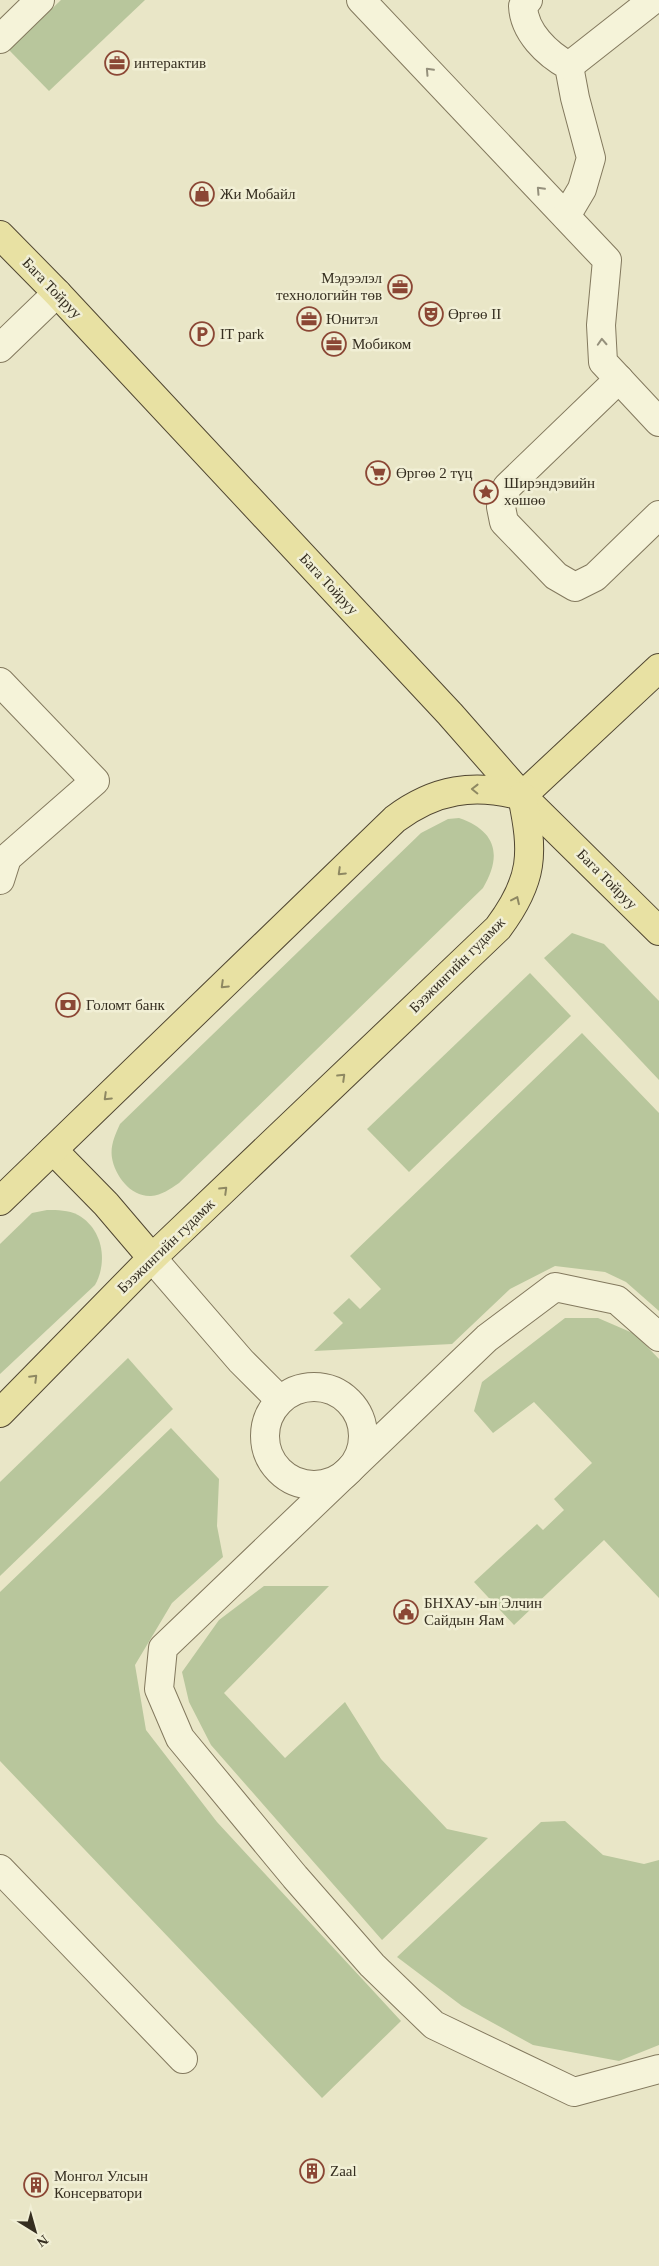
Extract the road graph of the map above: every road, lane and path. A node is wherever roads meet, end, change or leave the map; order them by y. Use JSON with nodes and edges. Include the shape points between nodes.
{"nodes":[{"id":1,"x":40,"y":0,"type":"edge"},
{"id":2,"x":361,"y":0,"type":"edge"},
{"id":3,"x":528,"y":0,"type":"edge"},
{"id":4,"x":653,"y":0,"type":"edge"},
{"id":5,"x":0,"y":39,"type":"edge"},
{"id":6,"x":569,"y":66,"type":"junction"},
{"id":7,"x":566,"y":216,"type":"junction"},
{"id":8,"x":0,"y":235,"type":"edge"},
{"id":9,"x":57,"y":293,"type":"junction"},
{"id":10,"x":0,"y":348,"type":"edge"},
{"id":11,"x":618,"y":379,"type":"junction"},
{"id":12,"x":659,"y":422,"type":"edge"},
{"id":13,"x":659,"y":515,"type":"edge"},
{"id":14,"x":659,"y":668,"type":"edge"},
{"id":15,"x":0,"y":682,"type":"edge"},
{"id":16,"x":522,"y":796,"type":"junction"},
{"id":17,"x":2,"y":863,"type":"edge"},
{"id":18,"x":659,"y":931,"type":"edge"},
{"id":19,"x":53,"y":1150,"type":"junction"},
{"id":20,"x":0,"y":1202,"type":"edge"},
{"id":21,"x":152,"y":1258,"type":"junction"},
{"id":22,"x":659,"y":1337,"type":"edge"},
{"id":23,"x":280,"y":1400,"type":"junction"},
{"id":24,"x":0,"y":1413,"type":"edge"},
{"id":25,"x":349,"y":1472,"type":"junction"},
{"id":26,"x":0,"y":1869,"type":"edge"},
{"id":27,"x":183,"y":2059,"type":"dead end"},
{"id":28,"x":659,"y":2069,"type":"edge"}],
"edges":[{"from":1,"to":5,"type":"street"},
{"from":7,"to":2,"type":"street","one_way":true},
{"from":3,"to":6,"type":"street","via":[[522,6],[523,19],[550,55]]},
{"from":4,"to":6,"type":"street"},
{"from":6,"to":7,"type":"street","via":[[591,158],[582,189]]},
{"from":11,"to":7,"type":"street","one_way":true,"via":[[603,362],[601,326],[607,260]]},
{"from":8,"to":9,"type":"main road","name":"Бага Тойруу"},
{"from":9,"to":10,"type":"street"},
{"from":9,"to":16,"type":"main road","name":"Бага Тойруу","via":[[450,714]]},
{"from":11,"to":12,"type":"street"},
{"from":11,"to":13,"type":"street","via":[[507,487],[502,507],[504,522],[556,576],[575,587],[595,577]]},
{"from":14,"to":16,"type":"main road"},
{"from":15,"to":17,"type":"street","via":[[95,781]]},
{"from":16,"to":18,"type":"main road","name":"Бага Тойруу"},
{"from":16,"to":19,"type":"main road","one_way":true,"via":[[491,790],[456,790],[408,809]]},
{"from":21,"to":16,"type":"main road","name":"Бээжингийн гудамж","one_way":true,"via":[[498,928],[518,896],[529,863],[531,846]]},
{"from":19,"to":20,"type":"main road"},
{"from":19,"to":21,"type":"main road","via":[[106,1204]]},
{"from":21,"to":23,"type":"street","via":[[241,1361]]},
{"from":24,"to":21,"type":"main road","name":"Бээжингийн гудамж","one_way":true},
{"from":22,"to":25,"type":"street","via":[[617,1300],[555,1286],[487,1338]]},
{"from":23,"to":25,"type":"street","via":[[296,1389],[315,1386],[334,1390],[350,1401],[360,1418],[364,1436],[359,1455]]},
{"from":23,"to":25,"type":"street","via":[[268,1416],[264,1435],[268,1454],[278,1470],[294,1481],[313,1486],[332,1482]]},
{"from":25,"to":28,"type":"street","via":[[163,1648],[159,1689],[180,1738],[372,1965],[434,2025],[574,2092]]},
{"from":26,"to":27,"type":"street"}]}
